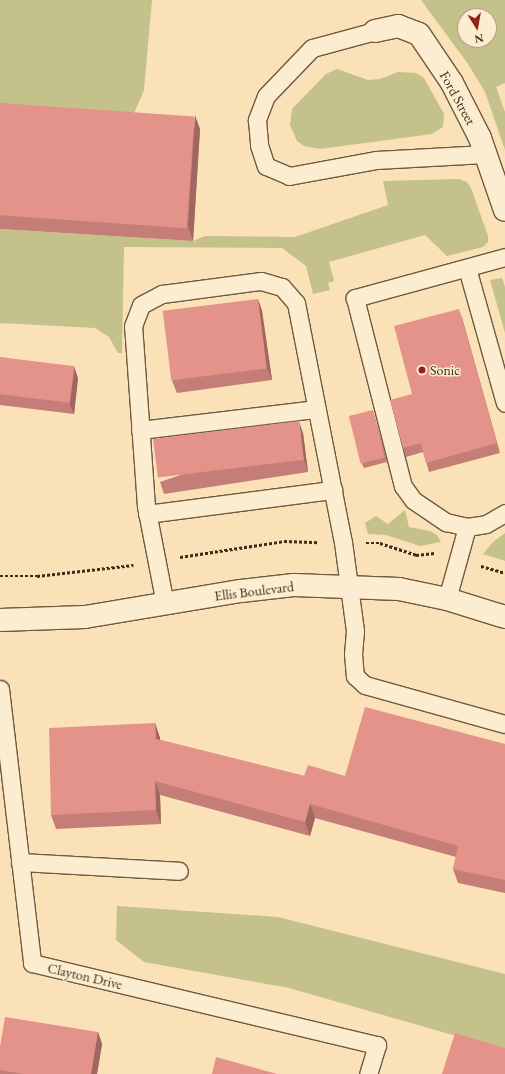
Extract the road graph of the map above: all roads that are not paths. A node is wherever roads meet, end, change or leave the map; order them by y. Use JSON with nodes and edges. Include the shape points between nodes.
{"nodes":[{"id":1,"x":375,"y":31,"type":"joint"},
{"id":2,"x":485,"y":154,"type":"junction"},
{"id":3,"x":505,"y":210,"type":"edge"},
{"id":4,"x":505,"y":257,"type":"edge"},
{"id":5,"x":467,"y":268,"type":"junction"},
{"id":6,"x":505,"y":403,"type":"edge"},
{"id":7,"x":317,"y":409,"type":"junction"},
{"id":8,"x":140,"y":430,"type":"junction"},
{"id":9,"x":333,"y":490,"type":"junction"},
{"id":10,"x":505,"y":513,"type":"edge"},
{"id":11,"x":148,"y":514,"type":"junction"},
{"id":12,"x":467,"y":527,"type":"junction"},
{"id":13,"x":350,"y":585,"type":"junction"},
{"id":14,"x":447,"y":599,"type":"junction"},
{"id":15,"x":165,"y":604,"type":"junction"},
{"id":16,"x":505,"y":617,"type":"edge"},
{"id":17,"x":0,"y":620,"type":"edge"},
{"id":18,"x":0,"y":689,"type":"edge"},
{"id":19,"x":505,"y":724,"type":"edge"},
{"id":20,"x":20,"y":862,"type":"junction"},
{"id":21,"x":179,"y":871,"type":"dead end"},
{"id":22,"x":368,"y":1074,"type":"edge"}],
"edges":[{"from":1,"to":2,"type":"main road","name":"Ford Street","via":[[398,26],[419,34],[452,83]]},
{"from":1,"to":2,"type":"lane","via":[[312,48],[266,96],[256,120],[259,145],[266,166],[289,176],[376,160]]},
{"from":2,"to":3,"type":"main road","name":"Ford Street"},
{"from":4,"to":5,"type":"lane"},
{"from":5,"to":6,"type":"lane"},
{"from":5,"to":12,"type":"lane","via":[[355,298],[403,486],[413,500],[428,512],[446,522]]},
{"from":7,"to":8,"type":"lane"},
{"from":7,"to":8,"type":"lane","via":[[296,303],[282,287],[261,281],[162,294],[141,305],[133,326]]},
{"from":7,"to":9,"type":"lane"},
{"from":8,"to":11,"type":"lane"},
{"from":9,"to":11,"type":"lane"},
{"from":9,"to":13,"type":"lane"},
{"from":10,"to":12,"type":"lane","via":[[486,524]]},
{"from":11,"to":15,"type":"lane"},
{"from":12,"to":14,"type":"lane"},
{"from":13,"to":14,"type":"main road","name":"Ellis Boulevard","via":[[400,588]]},
{"from":13,"to":15,"type":"main road","name":"Ellis Boulevard","via":[[294,585]]},
{"from":13,"to":19,"type":"lane","via":[[355,631],[353,664],[355,676],[365,685]]},
{"from":14,"to":16,"type":"main road","name":"Ellis Boulevard"},
{"from":15,"to":17,"type":"main road","name":"Ellis Boulevard","via":[[85,617]]},
{"from":18,"to":20,"type":"lane","name":"Clayton Drive"},
{"from":20,"to":21,"type":"lane"},
{"from":20,"to":22,"type":"lane","name":"Clayton Drive","via":[[32,963],[377,1045]]}]}
